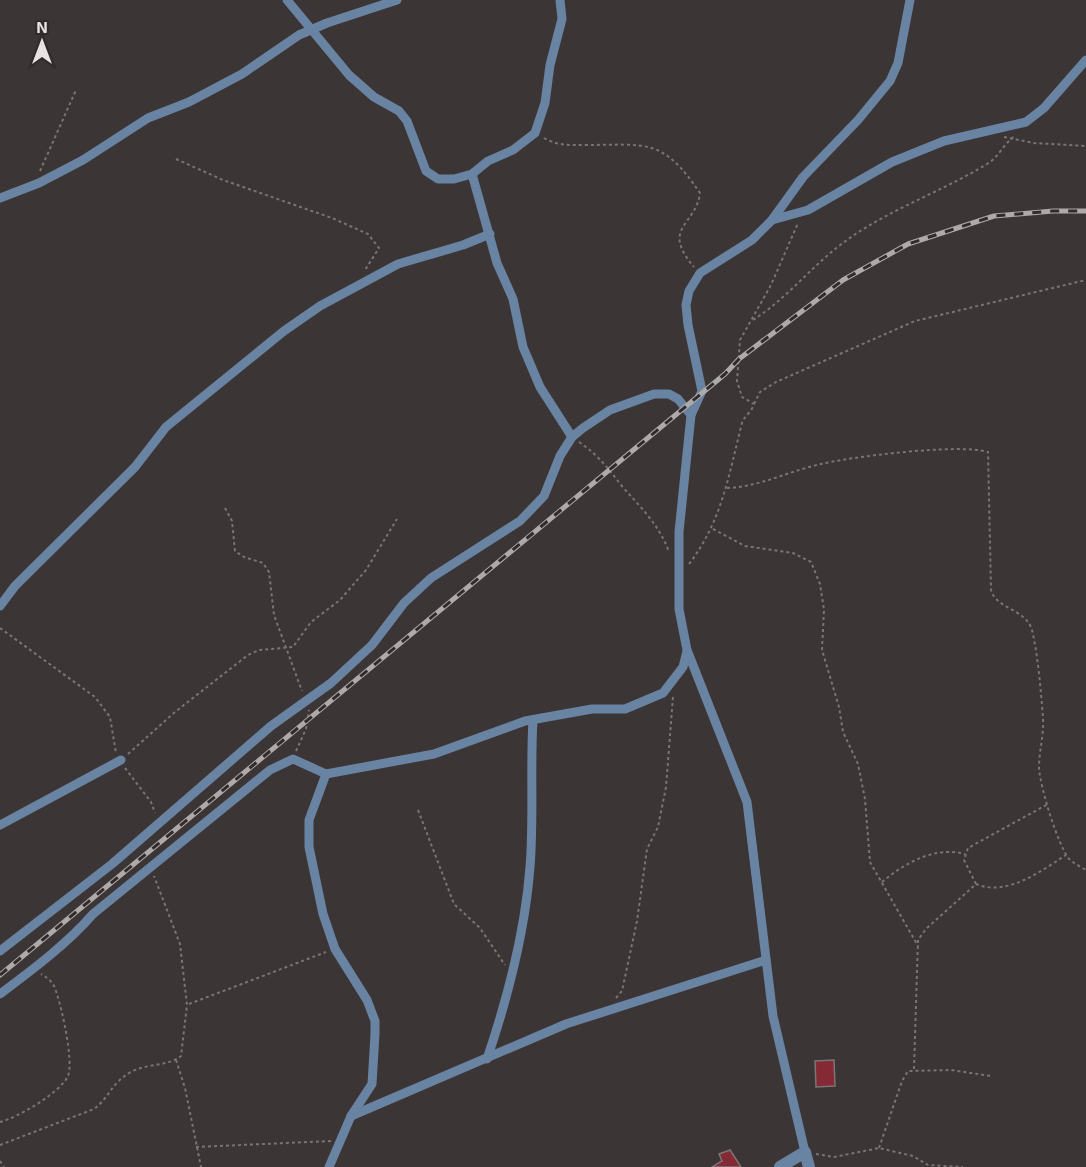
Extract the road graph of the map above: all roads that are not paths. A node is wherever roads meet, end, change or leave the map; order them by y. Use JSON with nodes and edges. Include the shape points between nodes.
{"nodes":[{"id":1,"x":287,"y":0,"type":"edge"},
{"id":2,"x":398,"y":0,"type":"edge"},
{"id":3,"x":560,"y":0,"type":"edge"},
{"id":4,"x":910,"y":0,"type":"edge"},
{"id":5,"x":311,"y":31,"type":"junction"},
{"id":6,"x":1086,"y":60,"type":"edge"},
{"id":7,"x":472,"y":174,"type":"junction"},
{"id":8,"x":0,"y":198,"type":"edge"},
{"id":9,"x":772,"y":220,"type":"junction"},
{"id":10,"x":490,"y":234,"type":"junction"},
{"id":11,"x":691,"y":415,"type":"junction"},
{"id":12,"x":572,"y":437,"type":"junction"},
{"id":13,"x":0,"y":606,"type":"edge"},
{"id":14,"x":687,"y":650,"type":"junction"},
{"id":15,"x":533,"y":720,"type":"junction"},
{"id":16,"x":120,"y":760,"type":"road end"},
{"id":17,"x":326,"y":774,"type":"junction"},
{"id":18,"x":0,"y":825,"type":"edge"},
{"id":19,"x":0,"y":951,"type":"edge"},
{"id":20,"x":766,"y":960,"type":"junction"},
{"id":21,"x":0,"y":994,"type":"edge"},
{"id":22,"x":487,"y":1059,"type":"junction"},
{"id":23,"x":351,"y":1116,"type":"junction"},
{"id":24,"x":805,"y":1152,"type":"junction"},
{"id":25,"x":329,"y":1167,"type":"edge"},
{"id":26,"x":780,"y":1167,"type":"edge"},
{"id":27,"x":809,"y":1167,"type":"edge"}],
"edges":[{"from":1,"to":5,"type":"street"},
{"from":2,"to":5,"type":"street","via":[[327,22]]},
{"from":3,"to":7,"type":"street","via":[[562,19],[535,133]]},
{"from":4,"to":9,"type":"street","via":[[898,63],[890,81],[803,177]]},
{"from":5,"to":7,"type":"street","via":[[362,88],[399,111],[407,121],[426,171],[438,178]]},
{"from":5,"to":8,"type":"street","via":[[242,74],[148,118],[83,160]]},
{"from":6,"to":9,"type":"street","via":[[1044,108],[1026,122],[944,141],[892,162],[808,210]]},
{"from":7,"to":10,"type":"street"},
{"from":9,"to":11,"type":"street","via":[[752,240],[700,273],[689,291],[687,325],[702,391]]},
{"from":10,"to":12,"type":"street","via":[[497,263],[513,299],[523,347],[540,387]]},
{"from":10,"to":13,"type":"street","via":[[398,264],[284,332],[166,427],[135,467],[15,586]]},
{"from":11,"to":12,"type":"street","via":[[678,399],[654,393],[610,410]]},
{"from":11,"to":14,"type":"street","via":[[678,578]]},
{"from":12,"to":19,"type":"street","via":[[535,507],[498,537],[431,578],[404,603],[372,645],[271,726],[112,864]]},
{"from":14,"to":15,"type":"street","via":[[677,677],[653,699],[625,709]]},
{"from":14,"to":20,"type":"street","via":[[747,802]]},
{"from":15,"to":17,"type":"street","via":[[434,753]]},
{"from":15,"to":22,"type":"street","via":[[525,918]]},
{"from":16,"to":18,"type":"street"},
{"from":17,"to":21,"type":"street","via":[[293,759],[270,770]]},
{"from":17,"to":23,"type":"street","via":[[315,800],[308,834],[323,914],[335,949],[367,1000],[375,1021],[372,1084]]},
{"from":20,"to":22,"type":"street","via":[[607,1010]]},
{"from":20,"to":24,"type":"street","via":[[772,1016]]},
{"from":22,"to":23,"type":"street"},
{"from":23,"to":25,"type":"street"},
{"from":24,"to":26,"type":"street"},
{"from":24,"to":27,"type":"street"}]}
